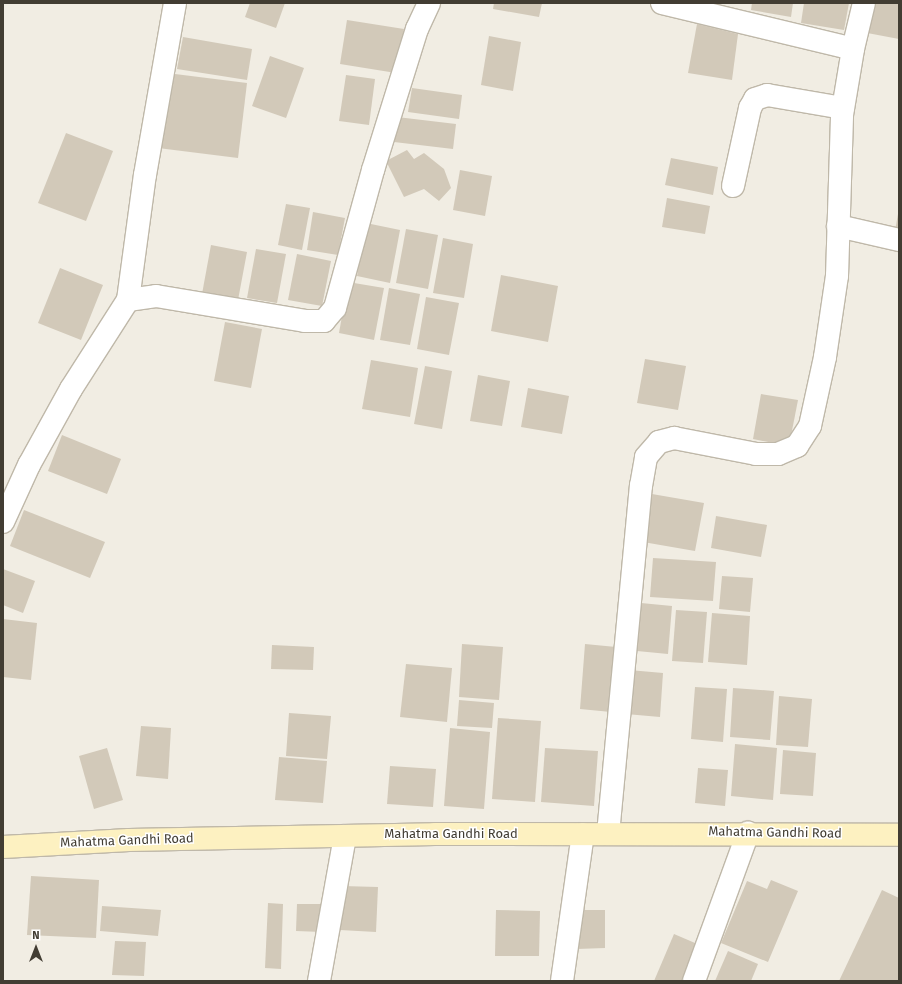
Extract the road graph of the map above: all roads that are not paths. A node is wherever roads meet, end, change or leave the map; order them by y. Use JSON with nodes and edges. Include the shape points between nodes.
{"nodes":[{"id":1,"x":175,"y":3,"type":"edge"},
{"id":2,"x":429,"y":3,"type":"edge"},
{"id":3,"x":662,"y":3,"type":"edge"},
{"id":4,"x":864,"y":3,"type":"edge"},
{"id":5,"x":853,"y":49,"type":"junction"},
{"id":6,"x":843,"y":108,"type":"junction"},
{"id":7,"x":732,"y":186,"type":"dead end"},
{"id":8,"x":838,"y":226,"type":"junction"},
{"id":9,"x":899,"y":240,"type":"edge"},
{"id":10,"x":128,"y":300,"type":"junction"},
{"id":11,"x":3,"y":522,"type":"edge"},
{"id":12,"x":748,"y":833,"type":"junction"},
{"id":13,"x":583,"y":834,"type":"junction"},
{"id":14,"x":608,"y":834,"type":"junction"},
{"id":15,"x":899,"y":835,"type":"edge"},
{"id":16,"x":345,"y":836,"type":"junction"},
{"id":17,"x":3,"y":847,"type":"edge"},
{"id":18,"x":319,"y":981,"type":"edge"},
{"id":19,"x":562,"y":981,"type":"edge"},
{"id":20,"x":694,"y":981,"type":"edge"}],
"edges":[{"from":1,"to":10,"type":"street","via":[[145,175]]},
{"from":2,"to":10,"type":"street","via":[[417,29],[373,170],[335,308],[324,321],[305,321],[156,296]]},
{"from":3,"to":5,"type":"street"},
{"from":4,"to":5,"type":"street"},
{"from":5,"to":6,"type":"street"},
{"from":6,"to":7,"type":"street","via":[[767,96],[755,99],[750,108]]},
{"from":6,"to":8,"type":"street"},
{"from":8,"to":9,"type":"street"},
{"from":8,"to":14,"type":"street","via":[[837,276],[825,357],[810,426],[797,446],[778,454],[756,454],[674,438],[659,442],[646,458],[641,486]]},
{"from":10,"to":11,"type":"street","via":[[71,389],[29,465]]},
{"from":12,"to":14,"type":"main road","name":"Mahatma Gandhi Road"},
{"from":12,"to":15,"type":"main road","name":"Mahatma Gandhi Road"},
{"from":12,"to":20,"type":"street"},
{"from":13,"to":14,"type":"main road","name":"Mahatma Gandhi Road"},
{"from":13,"to":16,"type":"main road","name":"Mahatma Gandhi Road"},
{"from":13,"to":19,"type":"street"},
{"from":16,"to":17,"type":"main road","name":"Mahatma Gandhi Road","via":[[129,840]]},
{"from":16,"to":18,"type":"street"}]}
